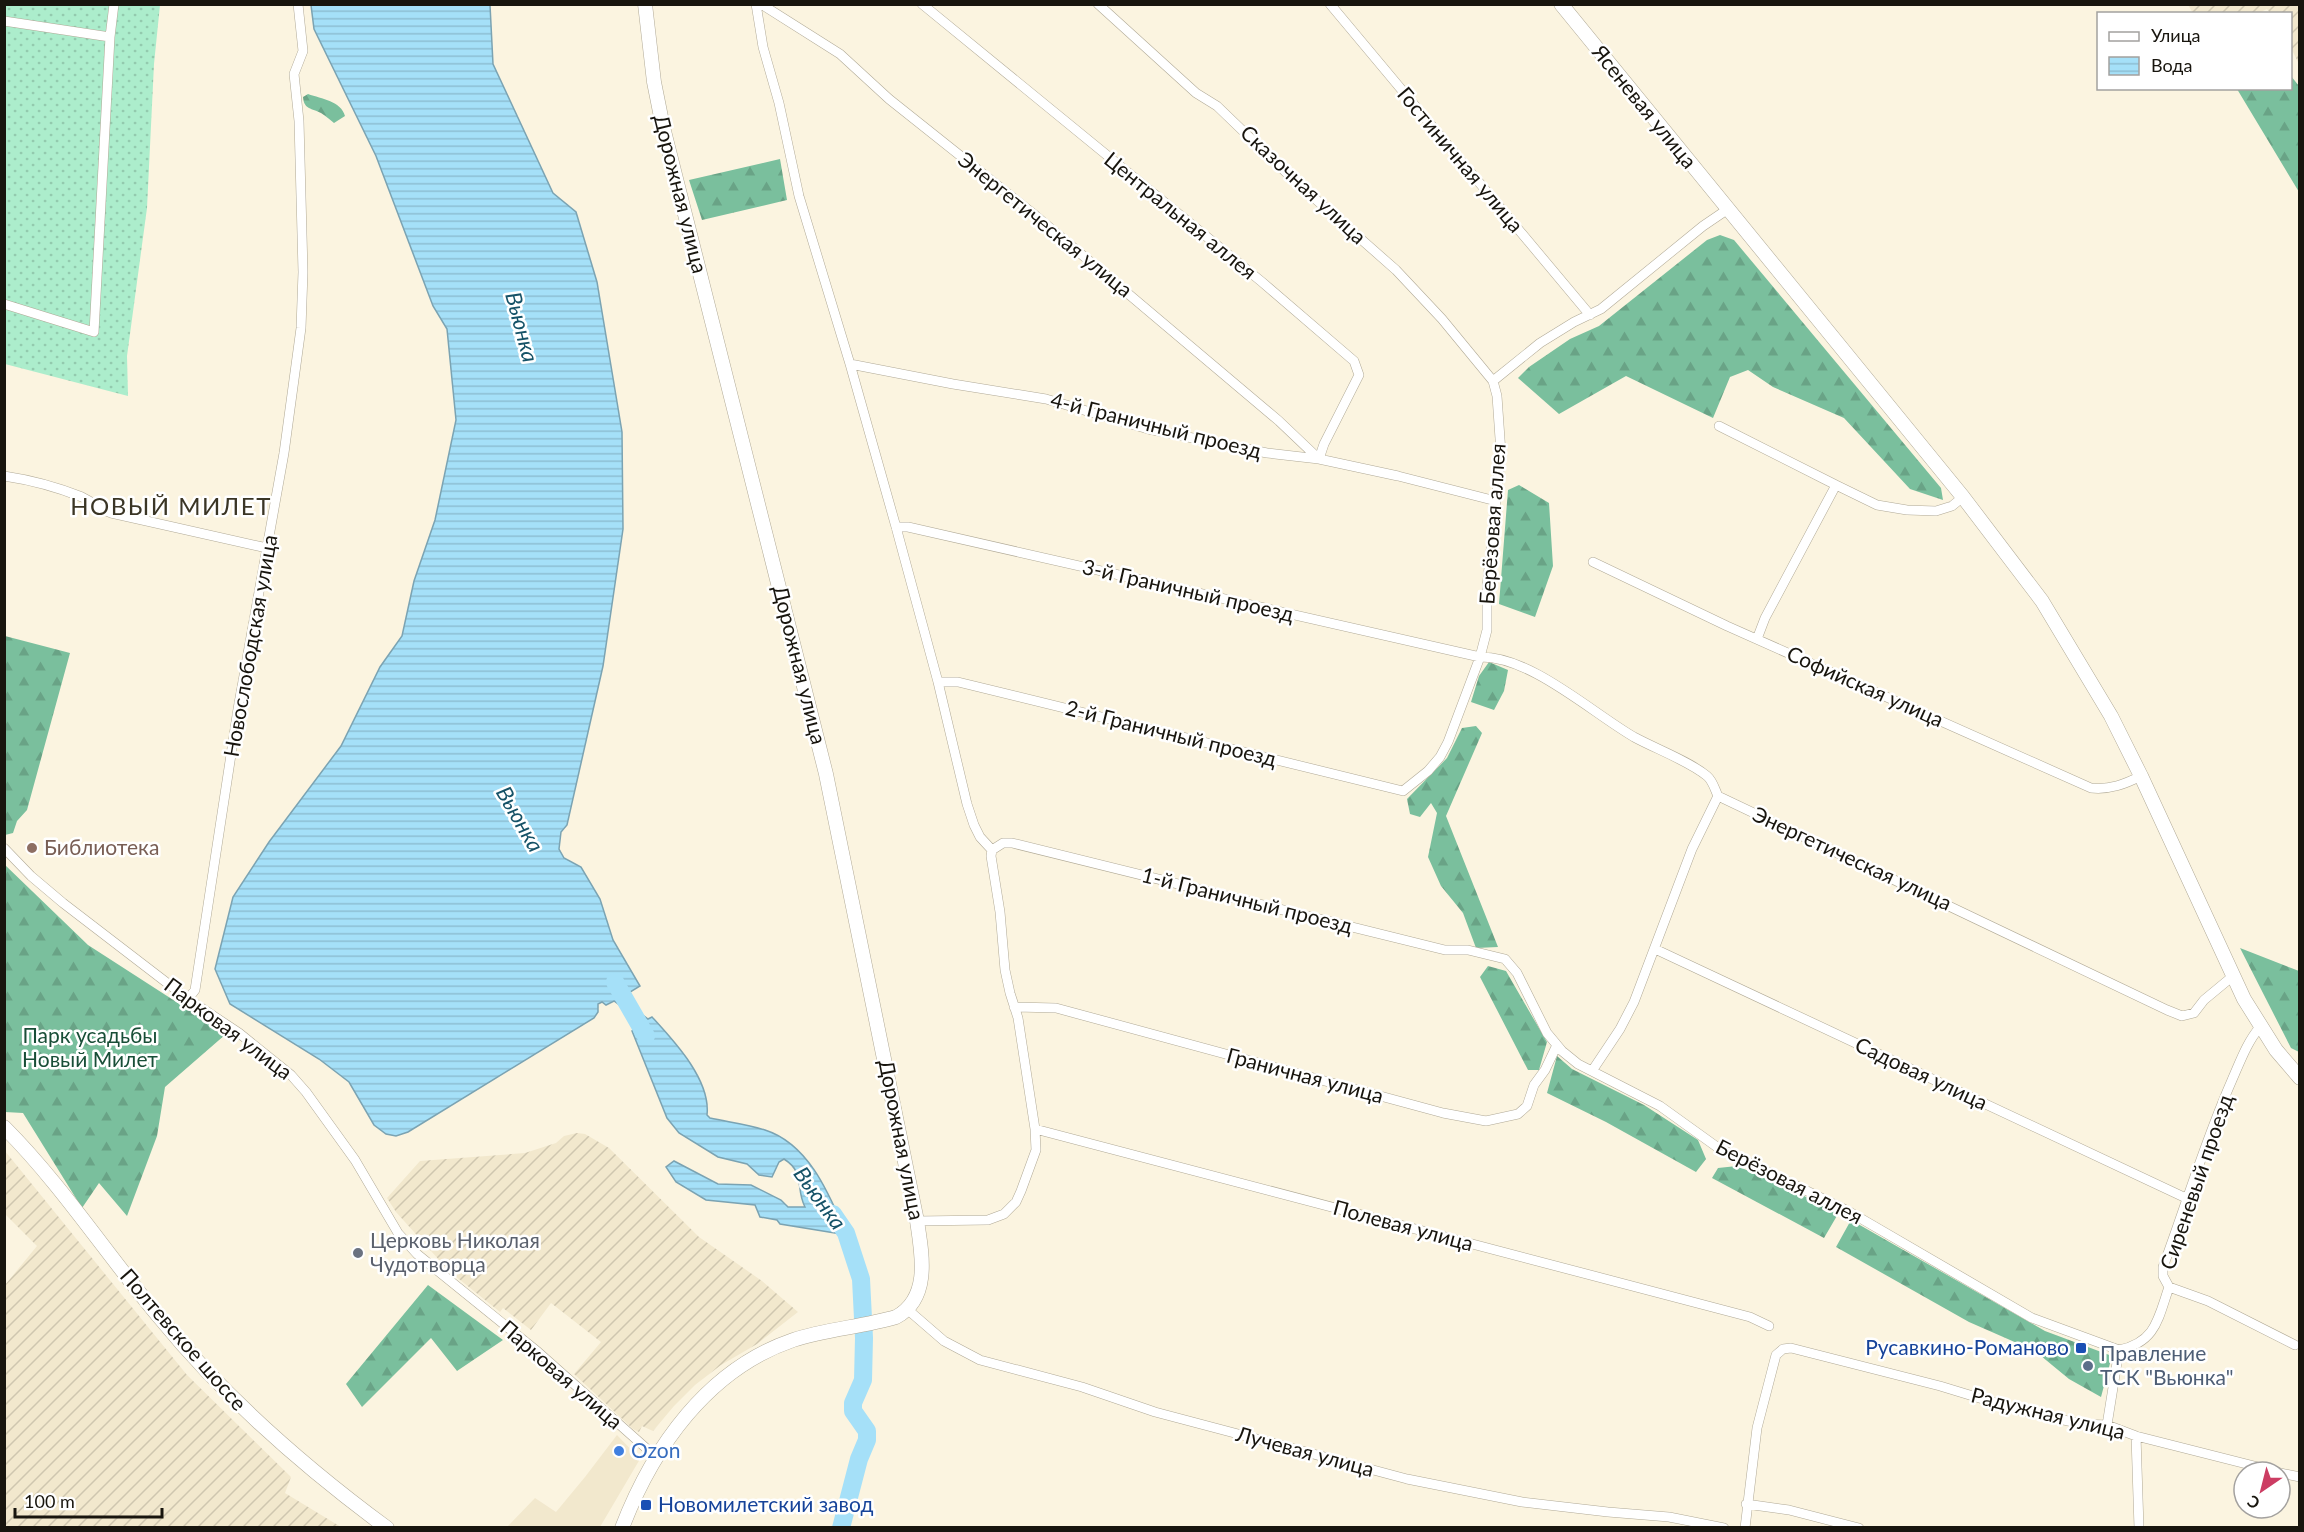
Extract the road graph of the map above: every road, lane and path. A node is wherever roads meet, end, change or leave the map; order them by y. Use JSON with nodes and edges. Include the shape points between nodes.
{"nodes":[{"id":1,"x":114,"y":4,"type":"edge"},
{"id":2,"x":298,"y":4,"type":"edge"},
{"id":3,"x":645,"y":4,"type":"edge"},
{"id":4,"x":758,"y":4,"type":"edge"},
{"id":5,"x":922,"y":4,"type":"edge"},
{"id":6,"x":1098,"y":4,"type":"edge"},
{"id":7,"x":1330,"y":4,"type":"edge"},
{"id":8,"x":1561,"y":4,"type":"edge"},
{"id":9,"x":4,"y":21,"type":"edge"},
{"id":10,"x":110,"y":37,"type":"junction"},
{"id":11,"x":1728,"y":209,"type":"junction"},
{"id":12,"x":4,"y":304,"type":"edge"},
{"id":13,"x":1590,"y":315,"type":"junction"},
{"id":14,"x":850,"y":364,"type":"junction"},
{"id":15,"x":1493,"y":381,"type":"junction"},
{"id":16,"x":1719,"y":426,"type":"dead end"},
{"id":17,"x":1319,"y":459,"type":"junction"},
{"id":18,"x":4,"y":476,"type":"edge"},
{"id":19,"x":1836,"y":485,"type":"junction"},
{"id":20,"x":1963,"y":497,"type":"junction"},
{"id":21,"x":1496,"y":501,"type":"junction"},
{"id":22,"x":896,"y":527,"type":"junction"},
{"id":23,"x":267,"y":548,"type":"junction"},
{"id":24,"x":1593,"y":562,"type":"dead end"},
{"id":25,"x":1757,"y":639,"type":"junction"},
{"id":26,"x":1480,"y":657,"type":"junction"},
{"id":27,"x":938,"y":682,"type":"junction"},
{"id":28,"x":2141,"y":776,"type":"junction"},
{"id":29,"x":1403,"y":790,"type":"joint"},
{"id":30,"x":1718,"y":796,"type":"junction"},
{"id":31,"x":4,"y":848,"type":"edge"},
{"id":32,"x":992,"y":850,"type":"junction"},
{"id":33,"x":1654,"y":949,"type":"junction"},
{"id":34,"x":1505,"y":959,"type":"joint"},
{"id":35,"x":2233,"y":976,"type":"junction"},
{"id":36,"x":188,"y":999,"type":"junction"},
{"id":37,"x":1014,"y":1007,"type":"junction"},
{"id":38,"x":2260,"y":1027,"type":"junction"},
{"id":39,"x":1557,"y":1045,"type":"junction"},
{"id":40,"x":1592,"y":1071,"type":"junction"},
{"id":41,"x":2300,"y":1078,"type":"edge"},
{"id":42,"x":4,"y":1127,"type":"edge"},
{"id":43,"x":1035,"y":1129,"type":"junction"},
{"id":44,"x":2188,"y":1199,"type":"junction"},
{"id":45,"x":917,"y":1221,"type":"junction"},
{"id":46,"x":2169,"y":1287,"type":"junction"},
{"id":47,"x":907,"y":1309,"type":"junction"},
{"id":48,"x":1769,"y":1326,"type":"dead end"},
{"id":49,"x":2295,"y":1345,"type":"dead end"},
{"id":50,"x":2119,"y":1350,"type":"junction"},
{"id":51,"x":2107,"y":1425,"type":"junction"},
{"id":52,"x":2136,"y":1436,"type":"junction"},
{"id":53,"x":656,"y":1457,"type":"junction"},
{"id":54,"x":2232,"y":1460,"type":"edge"},
{"id":55,"x":1746,"y":1504,"type":"junction"},
{"id":56,"x":1702,"y":1525,"type":"edge"},
{"id":57,"x":387,"y":1527,"type":"edge"},
{"id":58,"x":621,"y":1527,"type":"edge"},
{"id":59,"x":1724,"y":1527,"type":"edge"},
{"id":60,"x":1745,"y":1527,"type":"edge"},
{"id":61,"x":1859,"y":1527,"type":"edge"},
{"id":62,"x":2139,"y":1527,"type":"edge"}],
"edges":[{"from":1,"to":10,"type":"street"},
{"from":2,"to":23,"type":"street","name":"Новослободская улица","via":[[303,51],[294,74],[303,272],[301,328]]},
{"from":3,"to":45,"type":"main road","name":"Дорожная улица","via":[[663,127],[826,774]]},
{"from":4,"to":14,"type":"street","via":[[763,47],[799,196]]},
{"from":4,"to":17,"type":"street","name":"Энергетическая улица","via":[[840,54],[889,99],[1036,216],[1261,406]]},
{"from":5,"to":17,"type":"street","name":"Центральная аллея","via":[[1354,361],[1359,375]]},
{"from":6,"to":15,"type":"street","name":"Сказочная улица","via":[[1196,93],[1217,106],[1396,270]]},
{"from":7,"to":13,"type":"street","name":"Гостиничная улица"},
{"from":8,"to":11,"type":"main road","name":"Ясеневая улица"},
{"from":9,"to":10,"type":"street"},
{"from":10,"to":12,"type":"street","via":[[94,332]]},
{"from":11,"to":13,"type":"street"},
{"from":11,"to":20,"type":"main road","name":"Ясеневая улица"},
{"from":13,"to":15,"type":"street","via":[[1540,343]]},
{"from":14,"to":17,"type":"street","name":"4-й Граничный проезд","via":[[1046,399],[1148,429],[1267,453]]},
{"from":14,"to":22,"type":"street"},
{"from":15,"to":21,"type":"street","name":"Берёзовая аллея","via":[[1501,453]]},
{"from":16,"to":19,"type":"street"},
{"from":17,"to":21,"type":"street","name":"4-й Граничный проезд"},
{"from":18,"to":23,"type":"street","via":[[52,487],[83,498],[100,510]]},
{"from":19,"to":20,"type":"street","via":[[1877,505],[1906,510],[1936,511]]},
{"from":19,"to":25,"type":"street"},
{"from":20,"to":28,"type":"main road","name":"Ясеневая улица","via":[[2023,573],[2060,630]]},
{"from":21,"to":26,"type":"street","name":"Берёзовая аллея","via":[[1486,630]]},
{"from":22,"to":26,"type":"street","name":"3-й Граничный проезд"},
{"from":22,"to":27,"type":"street"},
{"from":23,"to":36,"type":"street","name":"Новослободская улица","via":[[195,990]]},
{"from":24,"to":25,"type":"street","name":"Софийская улица"},
{"from":25,"to":28,"type":"street","name":"Софийская улица","via":[[2091,788],[2124,784]]},
{"from":26,"to":29,"type":"street","name":"Берёзовая аллея","via":[[1440,757]]},
{"from":26,"to":30,"type":"street","name":"Энергетическая улица","via":[[1494,657],[1534,673],[1632,736],[1710,778]]},
{"from":27,"to":29,"type":"street","name":"2-й Граничный проезд","via":[[958,682]]},
{"from":27,"to":32,"type":"street","via":[[974,825]]},
{"from":28,"to":35,"type":"main road","name":"Ясеневая улица"},
{"from":30,"to":33,"type":"street","via":[[1692,849]]},
{"from":30,"to":35,"type":"street","name":"Энергетическая улица","via":[[2182,1016],[2194,1013]]},
{"from":31,"to":36,"type":"street","name":"Парковая улица","via":[[63,903]]},
{"from":32,"to":34,"type":"street","name":"1-й Граничный проезд","via":[[1012,843],[1444,950],[1468,950]]},
{"from":32,"to":37,"type":"street","via":[[1005,970]]},
{"from":33,"to":40,"type":"street","via":[[1634,1002]]},
{"from":33,"to":44,"type":"street","name":"Садовая улица"},
{"from":34,"to":39,"type":"street","name":"Берёзовая аллея","via":[[1517,973]]},
{"from":35,"to":38,"type":"main road","name":"Ясеневая улица"},
{"from":36,"to":53,"type":"street","name":"Парковая улица","via":[[245,1037],[302,1086],[355,1160],[398,1233],[417,1254],[538,1352]]},
{"from":37,"to":39,"type":"street","name":"Граничная улица","via":[[1056,1008],[1486,1122],[1518,1114],[1527,1106]]},
{"from":37,"to":43,"type":"street"},
{"from":38,"to":41,"type":"main road","name":"Ясеневая улица"},
{"from":38,"to":44,"type":"street","name":"Сиреневый проезд","via":[[2215,1120]]},
{"from":39,"to":40,"type":"street","name":"Берёзовая аллея"},
{"from":40,"to":50,"type":"street","name":"Берёзовая аллея","via":[[1651,1100],[1725,1152],[1848,1211],[2032,1318]]},
{"from":42,"to":57,"type":"main road","name":"Полтевское шоссе","via":[[159,1318],[236,1402],[307,1466]]},
{"from":43,"to":45,"type":"street","via":[[1034,1160],[1016,1202],[1005,1214],[988,1220]]},
{"from":43,"to":48,"type":"street","name":"Полевая улица","via":[[1750,1317]]},
{"from":44,"to":46,"type":"street","name":"Сиреневый проезд","via":[[2163,1268]]},
{"from":45,"to":47,"type":"main road","name":"Дорожная улица","via":[[921,1284]]},
{"from":46,"to":49,"type":"street","via":[[2208,1301]]},
{"from":46,"to":50,"type":"street","name":"Сиреневый проезд","via":[[2148,1337]]},
{"from":47,"to":53,"type":"main road","via":[[891,1318],[825,1331],[777,1346],[715,1385],[687,1413]]},
{"from":47,"to":56,"type":"street","name":"Лучевая улица","via":[[944,1341],[980,1360],[1155,1412],[1407,1479],[1522,1502]]},
{"from":50,"to":51,"type":"street"},
{"from":51,"to":52,"type":"street","name":"Радужная улица"},
{"from":51,"to":55,"type":"street","name":"Радужная улица","via":[[2082,1425],[2022,1411],[1940,1386],[1783,1349],[1776,1355],[1757,1428]]},
{"from":52,"to":54,"type":"street","name":"Радужная улица"},
{"from":52,"to":62,"type":"street"},
{"from":53,"to":58,"type":"main road"},
{"from":55,"to":60,"type":"street"},
{"from":55,"to":61,"type":"street"},
{"from":56,"to":59,"type":"street","name":"Лучевая улица"}]}
